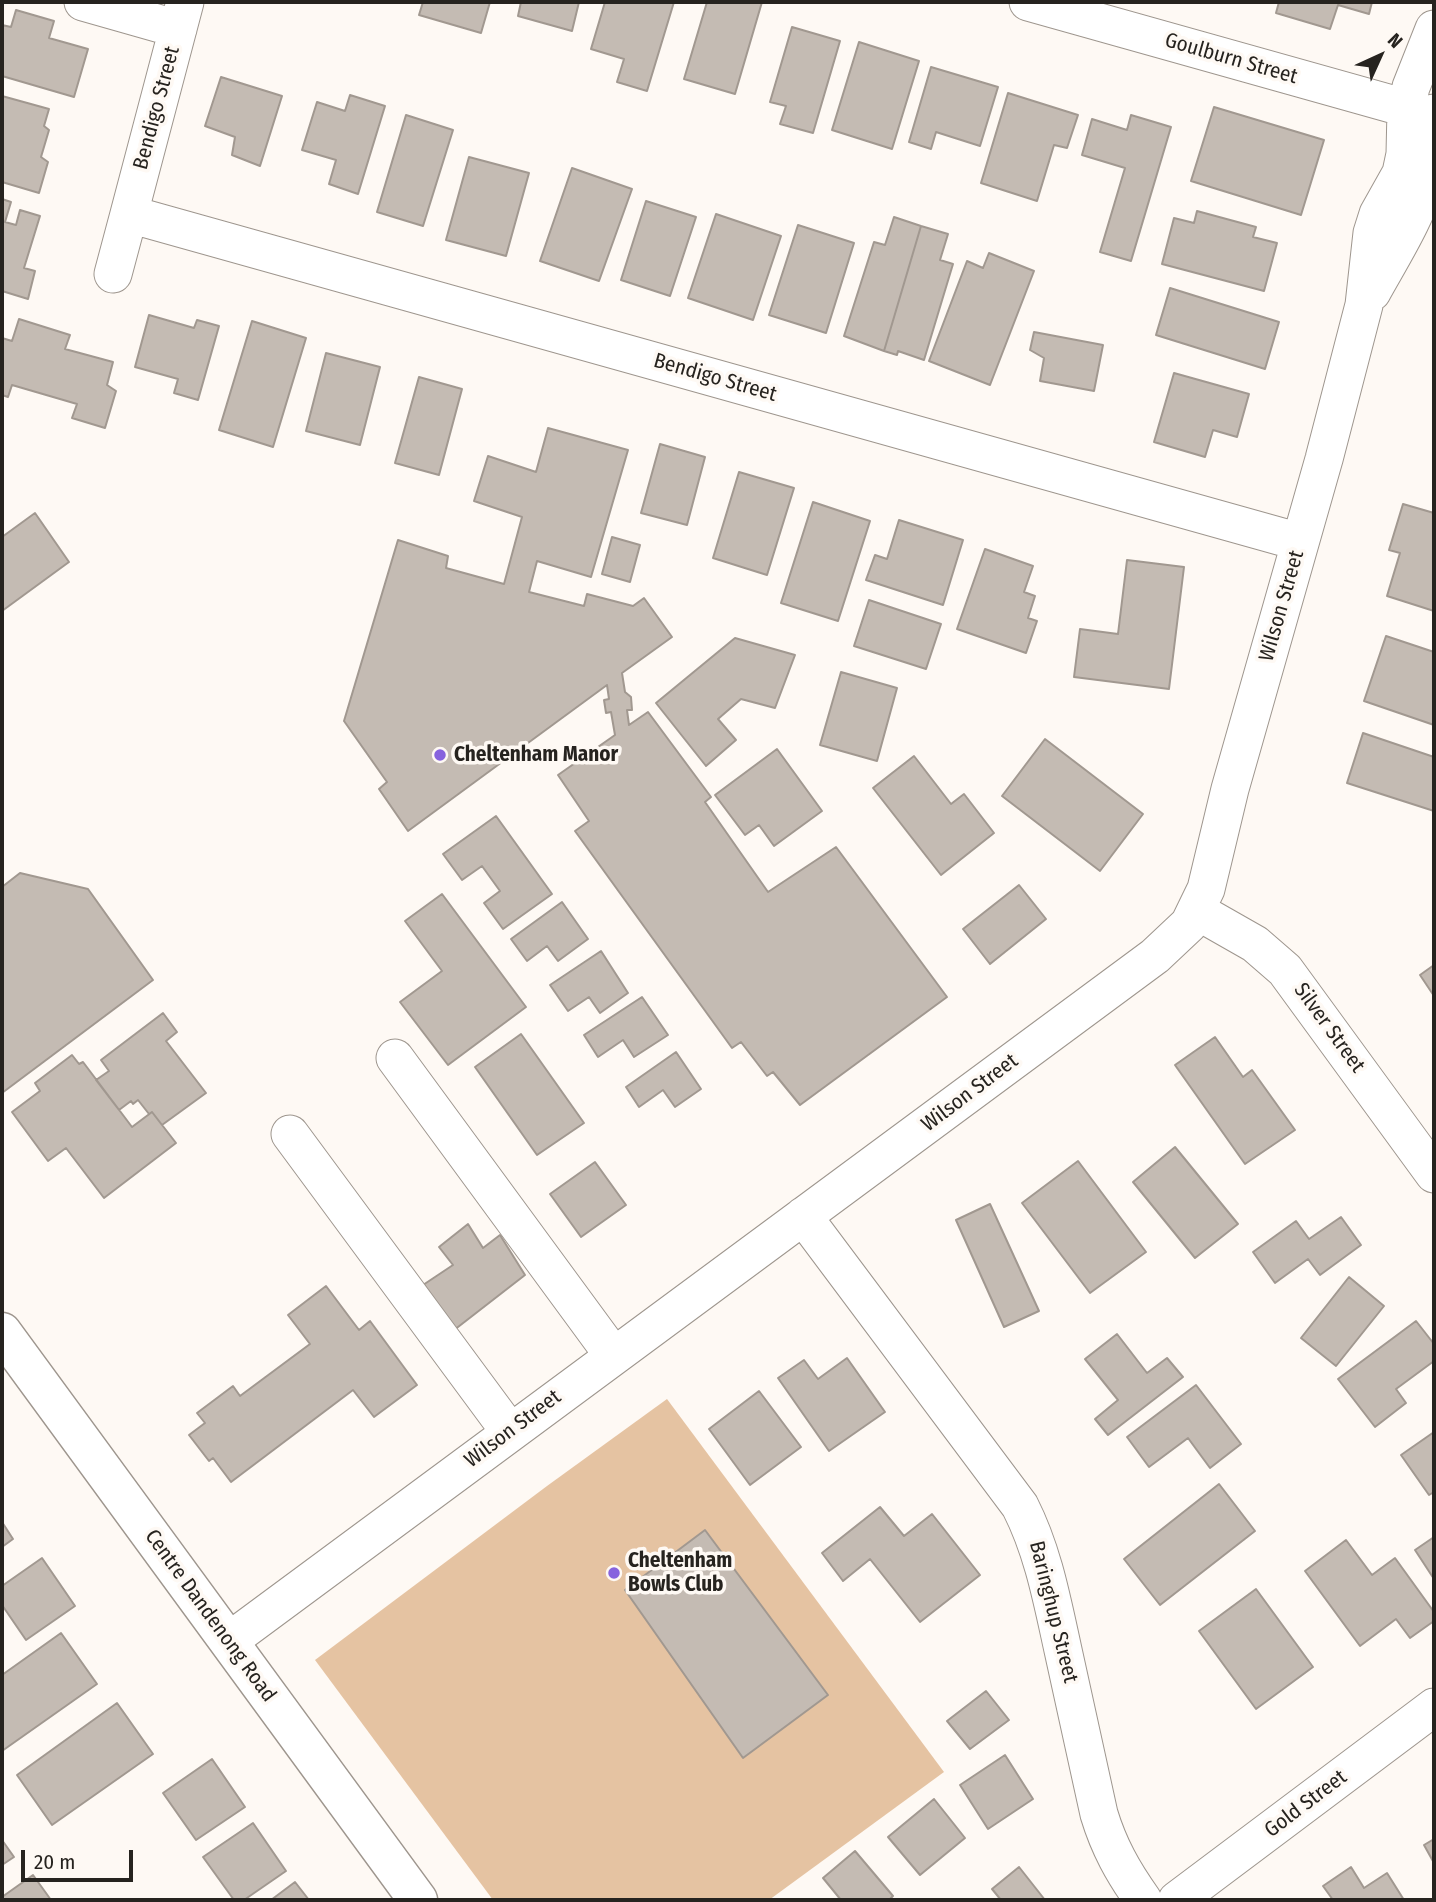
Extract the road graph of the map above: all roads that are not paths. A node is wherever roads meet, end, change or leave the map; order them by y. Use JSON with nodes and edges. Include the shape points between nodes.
{"nodes":[{"id":1,"x":83,"y":2,"type":"edge"},
{"id":2,"x":1028,"y":2,"type":"edge"},
{"id":3,"x":182,"y":15,"type":"edge"},
{"id":4,"x":1434,"y":29,"type":"edge"},
{"id":5,"x":1425,"y":113,"type":"edge"},
{"id":6,"x":1424,"y":182,"type":"edge"},
{"id":7,"x":129,"y":214,"type":"junction"},
{"id":8,"x":113,"y":274,"type":"dead end"},
{"id":9,"x":1300,"y":542,"type":"junction"},
{"id":10,"x":1197,"y":911,"type":"junction"},
{"id":11,"x":395,"y":1058,"type":"dead end"},
{"id":12,"x":290,"y":1134,"type":"dead end"},
{"id":13,"x":1434,"y":1174,"type":"edge"},
{"id":14,"x":803,"y":1216,"type":"junction"},
{"id":15,"x":2,"y":1332,"type":"edge"},
{"id":16,"x":613,"y":1355,"type":"junction"},
{"id":17,"x":510,"y":1432,"type":"junction"},
{"id":18,"x":229,"y":1641,"type":"junction"},
{"id":19,"x":1434,"y":1707,"type":"edge"},
{"id":20,"x":418,"y":1900,"type":"edge"},
{"id":21,"x":1143,"y":1900,"type":"edge"},
{"id":22,"x":1177,"y":1900,"type":"edge"}],
"edges":[{"from":1,"to":3,"type":"street"},
{"from":2,"to":5,"type":"street","name":"Goulburn Street"},
{"from":3,"to":7,"type":"street","name":"Bendigo Street"},
{"from":4,"to":5,"type":"street","name":"Wilson Street","via":[[1420,61]]},
{"from":5,"to":6,"type":"street","name":"Wilson Street","via":[[1433,146]]},
{"from":6,"to":9,"type":"street","name":"Wilson Street","via":[[1378,214],[1364,304]]},
{"from":7,"to":8,"type":"street","name":"Bendigo Street"},
{"from":7,"to":9,"type":"street","name":"Bendigo Street"},
{"from":9,"to":10,"type":"street","name":"Wilson Street"},
{"from":10,"to":13,"type":"street","name":"Silver Street","via":[[1255,944],[1285,970]]},
{"from":10,"to":14,"type":"street","name":"Wilson Street","via":[[1155,956]]},
{"from":11,"to":16,"type":"street"},
{"from":12,"to":17,"type":"street"},
{"from":14,"to":16,"type":"street","name":"Wilson Street"},
{"from":14,"to":21,"type":"street","name":"Baringhup Street","via":[[1020,1506],[1032,1529],[1099,1814],[1120,1868]]},
{"from":15,"to":18,"type":"main road","name":"Centre Dandenong Road"},
{"from":16,"to":17,"type":"street","name":"Wilson Street"},
{"from":17,"to":18,"type":"street","name":"Wilson Street"},
{"from":18,"to":20,"type":"main road","name":"Centre Dandenong Road"},
{"from":19,"to":22,"type":"street","name":"Gold Street"}]}
